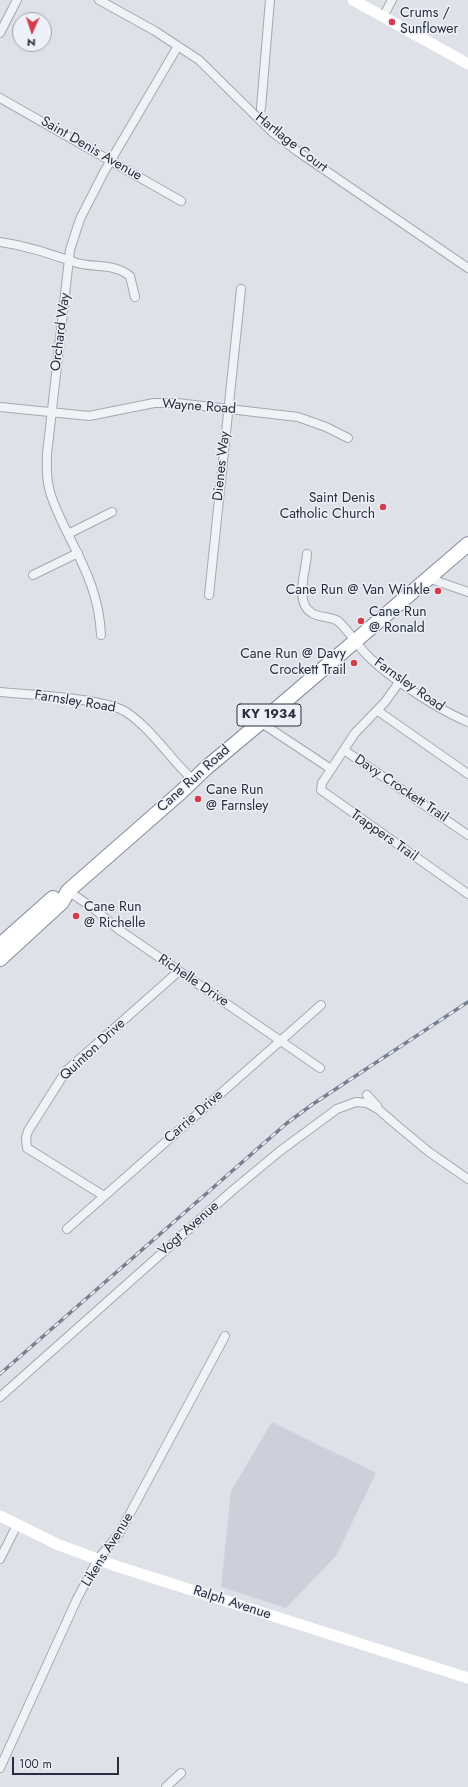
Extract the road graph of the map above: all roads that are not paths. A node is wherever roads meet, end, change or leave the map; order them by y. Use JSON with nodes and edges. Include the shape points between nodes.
{"nodes":[{"id":1,"x":18,"y":0,"type":"edge"},
{"id":2,"x":99,"y":0,"type":"edge"},
{"id":3,"x":270,"y":0,"type":"edge"},
{"id":4,"x":353,"y":0,"type":"edge"},
{"id":5,"x":392,"y":0,"type":"edge"},
{"id":6,"x":383,"y":17,"type":"junction"},
{"id":7,"x":0,"y":33,"type":"edge"},
{"id":8,"x":178,"y":46,"type":"junction"},
{"id":9,"x":468,"y":64,"type":"edge"},
{"id":10,"x":0,"y":98,"type":"edge"},
{"id":11,"x":261,"y":108,"type":"dead end"},
{"id":12,"x":110,"y":160,"type":"junction"},
{"id":13,"x":181,"y":201,"type":"dead end"},
{"id":14,"x":0,"y":242,"type":"edge"},
{"id":15,"x":69,"y":260,"type":"junction"},
{"id":16,"x":468,"y":268,"type":"edge"},
{"id":17,"x":241,"y":289,"type":"dead end"},
{"id":18,"x":135,"y":297,"type":"dead end"},
{"id":19,"x":0,"y":407,"type":"edge"},
{"id":20,"x":228,"y":408,"type":"junction"},
{"id":21,"x":52,"y":413,"type":"junction"},
{"id":22,"x":348,"y":438,"type":"dead end"},
{"id":23,"x":112,"y":512,"type":"dead end"},
{"id":24,"x":68,"y":534,"type":"junction"},
{"id":25,"x":468,"y":544,"type":"edge"},
{"id":26,"x":78,"y":554,"type":"junction"},
{"id":27,"x":307,"y":554,"type":"dead end"},
{"id":28,"x":33,"y":575,"type":"dead end"},
{"id":29,"x":428,"y":578,"type":"junction"},
{"id":30,"x":468,"y":592,"type":"edge"},
{"id":31,"x":208,"y":595,"type":"dead end"},
{"id":32,"x":101,"y":635,"type":"dead end"},
{"id":33,"x":355,"y":641,"type":"junction"},
{"id":34,"x":400,"y":681,"type":"junction"},
{"id":35,"x":0,"y":692,"type":"edge"},
{"id":36,"x":378,"y":711,"type":"junction"},
{"id":37,"x":260,"y":722,"type":"junction"},
{"id":38,"x":468,"y":722,"type":"edge"},
{"id":39,"x":344,"y":750,"type":"junction"},
{"id":40,"x":331,"y":770,"type":"junction"},
{"id":41,"x":468,"y":774,"type":"edge"},
{"id":42,"x":192,"y":780,"type":"junction"},
{"id":43,"x":468,"y":835,"type":"edge"},
{"id":44,"x":68,"y":891,"type":"junction"},
{"id":45,"x":468,"y":894,"type":"edge"},
{"id":46,"x":0,"y":945,"type":"edge"},
{"id":47,"x":0,"y":958,"type":"edge"},
{"id":48,"x":179,"y":971,"type":"junction"},
{"id":49,"x":321,"y":1005,"type":"dead end"},
{"id":50,"x":281,"y":1041,"type":"junction"},
{"id":51,"x":320,"y":1068,"type":"dead end"},
{"id":52,"x":367,"y":1096,"type":"dead end"},
{"id":53,"x":392,"y":1121,"type":"junction"},
{"id":54,"x":468,"y":1179,"type":"edge"},
{"id":55,"x":104,"y":1196,"type":"junction"},
{"id":56,"x":67,"y":1228,"type":"dead end"},
{"id":57,"x":225,"y":1336,"type":"dead end"},
{"id":58,"x":0,"y":1397,"type":"edge"},
{"id":59,"x":0,"y":1516,"type":"edge"},
{"id":60,"x":17,"y":1525,"type":"junction"},
{"id":61,"x":0,"y":1559,"type":"edge"},
{"id":62,"x":98,"y":1559,"type":"junction"},
{"id":63,"x":468,"y":1678,"type":"edge"},
{"id":64,"x":0,"y":1768,"type":"edge"},
{"id":65,"x":181,"y":1773,"type":"dead end"},
{"id":66,"x":166,"y":1787,"type":"edge"}],
"edges":[{"from":1,"to":7,"type":"street"},
{"from":2,"to":8,"type":"street","name":"Hartlage Court"},
{"from":3,"to":11,"type":"street"},
{"from":4,"to":6,"type":"street"},
{"from":5,"to":6,"type":"street"},
{"from":6,"to":9,"type":"street"},
{"from":8,"to":12,"type":"street","name":"Orchard Way"},
{"from":8,"to":16,"type":"street","name":"Hartlage Court","via":[[209,69],[267,126],[297,151]]},
{"from":10,"to":12,"type":"street","name":"Saint Denis Avenue"},
{"from":12,"to":13,"type":"street","name":"Saint Denis Avenue"},
{"from":12,"to":15,"type":"street","name":"Orchard Way","via":[[80,219],[71,244]]},
{"from":14,"to":15,"type":"street","via":[[44,250]]},
{"from":15,"to":18,"type":"street","via":[[110,267],[126,273],[131,278]]},
{"from":15,"to":21,"type":"street","name":"Orchard Way"},
{"from":17,"to":20,"type":"street","name":"Dienes Way"},
{"from":19,"to":21,"type":"street","name":"Wayne Road"},
{"from":20,"to":21,"type":"street","name":"Wayne Road","via":[[167,402],[89,416]]},
{"from":20,"to":22,"type":"street","name":"Wayne Road","via":[[298,417]]},
{"from":20,"to":31,"type":"street","name":"Dienes Way"},
{"from":21,"to":24,"type":"street","name":"Orchard Way","via":[[47,476],[54,505]]},
{"from":23,"to":24,"type":"street"},
{"from":24,"to":26,"type":"street","name":"Orchard Way"},
{"from":25,"to":29,"type":"highway","name":"Cane Run Road","number":"KY 1934"},
{"from":26,"to":28,"type":"street"},
{"from":26,"to":32,"type":"street","name":"Orchard Way","via":[[95,592],[100,611]]},
{"from":27,"to":33,"type":"street","name":"Farnsley Road","via":[[302,596],[307,610],[315,615],[334,618]]},
{"from":29,"to":30,"type":"street"},
{"from":29,"to":33,"type":"highway","name":"Cane Run Road","number":"KY 1934"},
{"from":33,"to":34,"type":"street","name":"Farnsley Road","via":[[370,658]]},
{"from":33,"to":37,"type":"highway","name":"Cane Run Road","number":"KY 1934"},
{"from":34,"to":36,"type":"street"},
{"from":34,"to":38,"type":"street","name":"Farnsley Road","via":[[443,710]]},
{"from":35,"to":42,"type":"street","name":"Farnsley Road","via":[[117,707],[136,719]]},
{"from":36,"to":39,"type":"street","via":[[355,733]]},
{"from":36,"to":41,"type":"street"},
{"from":37,"to":40,"type":"street","name":"Davy Crockett Trail"},
{"from":37,"to":42,"type":"highway","name":"Cane Run Road","number":"KY 1934"},
{"from":39,"to":40,"type":"street","name":"Davy Crockett Trail"},
{"from":39,"to":43,"type":"street","name":"Davy Crockett Trail"},
{"from":40,"to":45,"type":"street","name":"Trappers Trail","via":[[320,788],[325,794]]},
{"from":42,"to":44,"type":"highway","name":"Cane Run Road","number":"KY 1934"},
{"from":44,"to":46,"type":"highway","name":"Cane Run Road","number":"KY 1934","via":[[58,894]]},
{"from":44,"to":47,"type":"highway","name":"Cane Run Road","number":"KY 1934","via":[[62,902]]},
{"from":44,"to":48,"type":"street","name":"Richelle Drive"},
{"from":48,"to":50,"type":"street","name":"Richelle Drive"},
{"from":48,"to":55,"type":"street","name":"Quinton Drive","via":[[66,1070],[27,1134],[28,1148]]},
{"from":49,"to":50,"type":"street","name":"Carrie Drive"},
{"from":50,"to":51,"type":"street","name":"Richelle Drive"},
{"from":50,"to":55,"type":"street","name":"Carrie Drive"},
{"from":52,"to":53,"type":"street","name":"Vogt Avenue"},
{"from":53,"to":54,"type":"street","name":"Vogt Avenue","via":[[429,1152]]},
{"from":53,"to":58,"type":"street","name":"Vogt Avenue","via":[[367,1103],[356,1102],[337,1109],[233,1190]]},
{"from":55,"to":56,"type":"street","name":"Carrie Drive"},
{"from":57,"to":62,"type":"street","name":"Likens Avenue","via":[[119,1534]]},
{"from":59,"to":60,"type":"street","name":"Ralph Avenue"},
{"from":60,"to":61,"type":"street"},
{"from":60,"to":62,"type":"street","name":"Ralph Avenue"},
{"from":62,"to":63,"type":"street","name":"Ralph Avenue"},
{"from":62,"to":64,"type":"street","name":"Likens Avenue"},
{"from":65,"to":66,"type":"street"}]}
